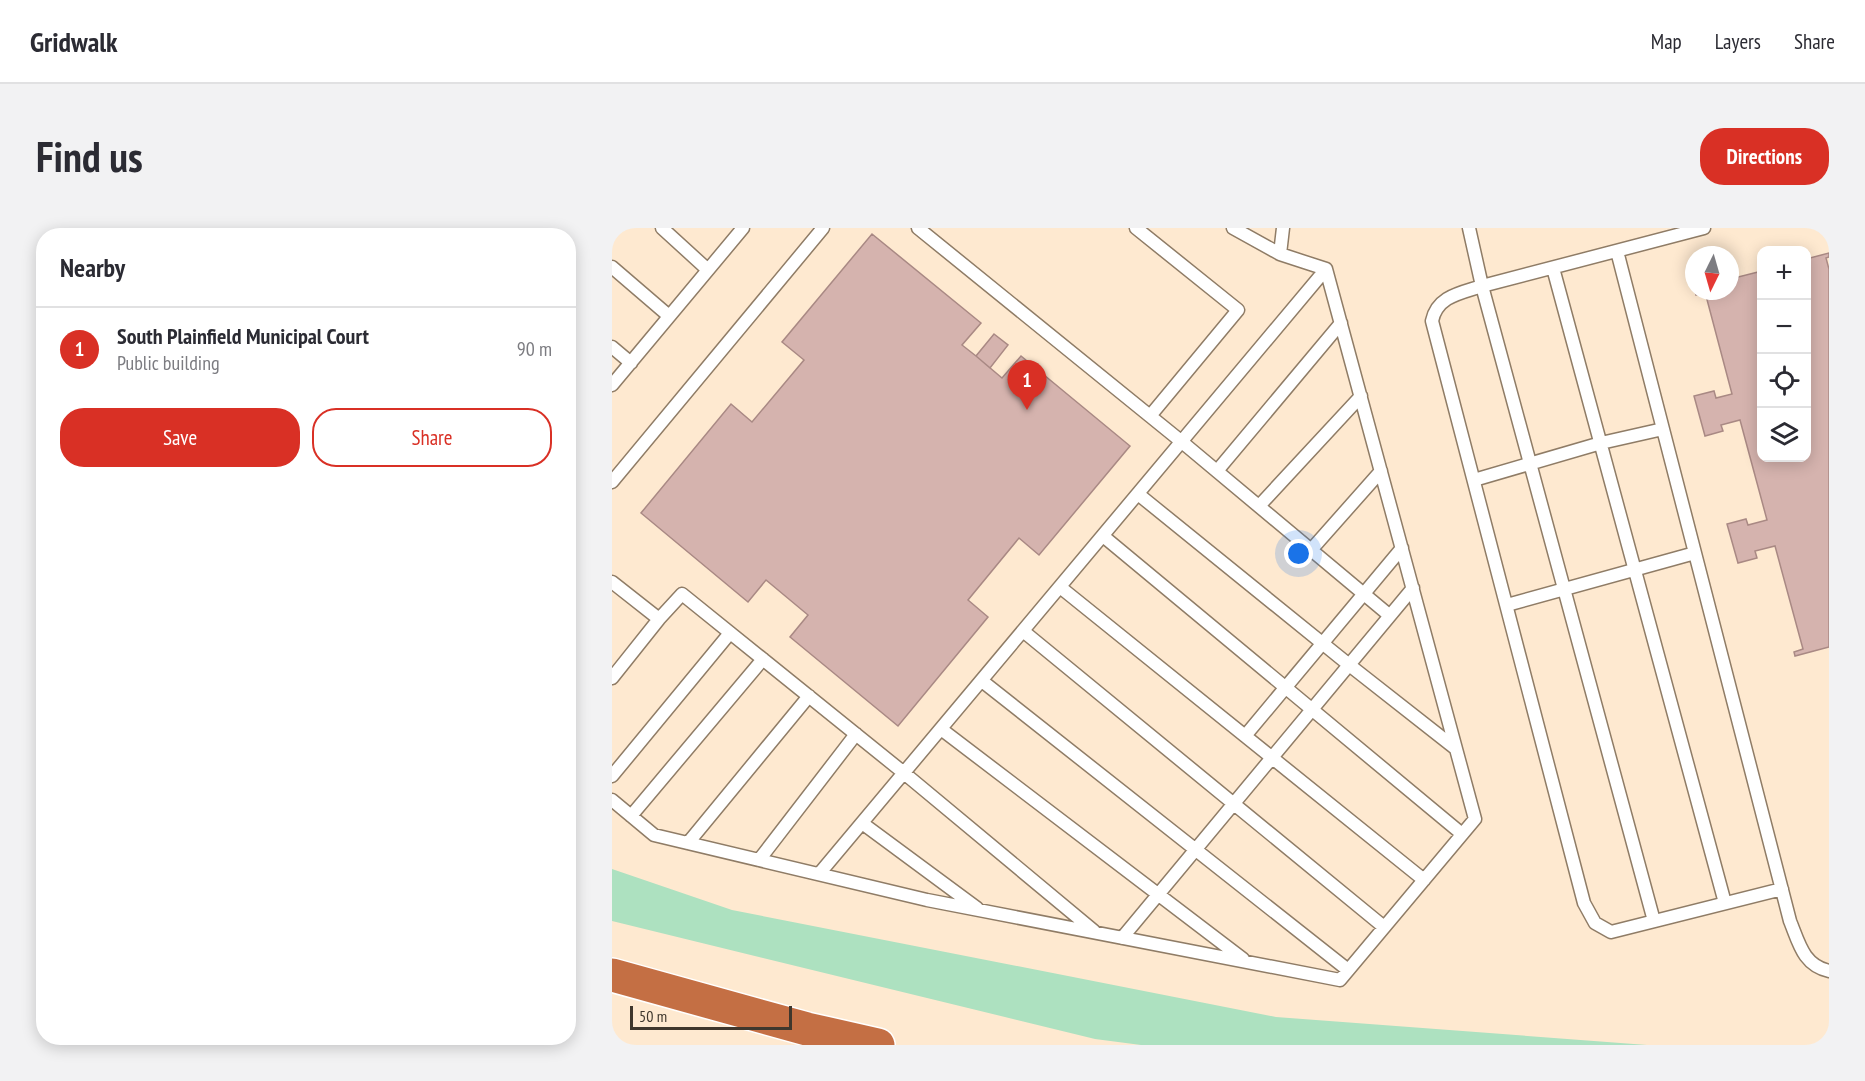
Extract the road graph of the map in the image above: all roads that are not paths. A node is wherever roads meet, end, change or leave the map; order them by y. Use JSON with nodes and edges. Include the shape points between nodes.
{"nodes":[{"id":1,"x":743,"y":228,"type":"edge"},
{"id":2,"x":823,"y":228,"type":"edge"},
{"id":3,"x":918,"y":228,"type":"edge"},
{"id":4,"x":1136,"y":228,"type":"edge"},
{"id":5,"x":1233,"y":228,"type":"edge"},
{"id":6,"x":1283,"y":228,"type":"edge"},
{"id":7,"x":1469,"y":228,"type":"edge"},
{"id":8,"x":1704,"y":228,"type":"edge"},
{"id":9,"x":666,"y":229,"type":"edge"},
{"id":10,"x":1617,"y":251,"type":"junction"},
{"id":11,"x":1280,"y":254,"type":"junction"},
{"id":12,"x":612,"y":267,"type":"edge"},
{"id":13,"x":1553,"y":268,"type":"junction"},
{"id":14,"x":1326,"y":269,"type":"junction"},
{"id":15,"x":708,"y":270,"type":"junction"},
{"id":16,"x":1482,"y":286,"type":"junction"},
{"id":17,"x":669,"y":316,"type":"junction"},
{"id":18,"x":1341,"y":323,"type":"junction"},
{"id":19,"x":612,"y":347,"type":"edge"},
{"id":20,"x":631,"y":363,"type":"junction"},
{"id":21,"x":612,"y":385,"type":"edge"},
{"id":22,"x":1360,"y":396,"type":"junction"},
{"id":23,"x":1150,"y":416,"type":"junction"},
{"id":24,"x":1663,"y":429,"type":"junction"},
{"id":25,"x":1182,"y":442,"type":"junction"},
{"id":26,"x":1601,"y":443,"type":"junction"},
{"id":27,"x":1530,"y":463,"type":"junction"},
{"id":28,"x":1217,"y":471,"type":"junction"},
{"id":29,"x":1381,"y":471,"type":"junction"},
{"id":30,"x":1474,"y":480,"type":"junction"},
{"id":31,"x":612,"y":482,"type":"edge"},
{"id":32,"x":1138,"y":494,"type":"junction"},
{"id":33,"x":1259,"y":506,"type":"junction"},
{"id":34,"x":1103,"y":536,"type":"junction"},
{"id":35,"x":1402,"y":548,"type":"junction"},
{"id":36,"x":1311,"y":550,"type":"junction"},
{"id":37,"x":1695,"y":553,"type":"junction"},
{"id":38,"x":1635,"y":569,"type":"junction"},
{"id":39,"x":613,"y":585,"type":"edge"},
{"id":40,"x":1060,"y":587,"type":"junction"},
{"id":41,"x":1413,"y":588,"type":"junction"},
{"id":42,"x":1564,"y":589,"type":"junction"},
{"id":43,"x":1364,"y":594,"type":"junction"},
{"id":44,"x":1507,"y":605,"type":"junction"},
{"id":45,"x":1389,"y":615,"type":"junction"},
{"id":46,"x":659,"y":619,"type":"junction"},
{"id":47,"x":1023,"y":631,"type":"junction"},
{"id":48,"x":730,"y":633,"type":"junction"},
{"id":49,"x":1322,"y":644,"type":"junction"},
{"id":50,"x":763,"y":659,"type":"junction"},
{"id":51,"x":1348,"y":664,"type":"junction"},
{"id":52,"x":612,"y":678,"type":"edge"},
{"id":53,"x":982,"y":681,"type":"junction"},
{"id":54,"x":1286,"y":688,"type":"junction"},
{"id":55,"x":809,"y":696,"type":"junction"},
{"id":56,"x":1311,"y":709,"type":"junction"},
{"id":57,"x":941,"y":729,"type":"junction"},
{"id":58,"x":856,"y":734,"type":"junction"},
{"id":59,"x":1245,"y":736,"type":"junction"},
{"id":60,"x":1455,"y":748,"type":"junction"},
{"id":61,"x":1271,"y":757,"type":"junction"},
{"id":62,"x":904,"y":773,"type":"junction"},
{"id":63,"x":612,"y":776,"type":"edge"},
{"id":64,"x":612,"y":800,"type":"edge"},
{"id":65,"x":1233,"y":803,"type":"junction"},
{"id":66,"x":631,"y":816,"type":"junction"},
{"id":67,"x":862,"y":823,"type":"junction"},
{"id":68,"x":1462,"y":834,"type":"junction"},
{"id":69,"x":688,"y":843,"type":"junction"},
{"id":70,"x":1195,"y":849,"type":"junction"},
{"id":71,"x":759,"y":860,"type":"junction"},
{"id":72,"x":819,"y":874,"type":"junction"},
{"id":73,"x":1424,"y":880,"type":"junction"},
{"id":74,"x":1782,"y":889,"type":"junction"},
{"id":75,"x":1158,"y":894,"type":"junction"},
{"id":76,"x":1725,"y":903,"type":"junction"},
{"id":77,"x":979,"y":910,"type":"junction"},
{"id":78,"x":1654,"y":921,"type":"junction"},
{"id":79,"x":1384,"y":927,"type":"junction"},
{"id":80,"x":1096,"y":932,"type":"junction"},
{"id":81,"x":1122,"y":938,"type":"junction"},
{"id":82,"x":1247,"y":962,"type":"junction"},
{"id":83,"x":1348,"y":970,"type":"junction"},
{"id":84,"x":1829,"y":971,"type":"edge"},
{"id":85,"x":612,"y":975,"type":"edge"},
{"id":86,"x":878,"y":1045,"type":"edge"}],
"edges":[{"from":1,"to":15,"type":"lane"},
{"from":2,"to":31,"type":"lane"},
{"from":3,"to":23,"type":"lane"},
{"from":4,"to":23,"type":"lane","via":[[1238,310]]},
{"from":5,"to":11,"type":"lane"},
{"from":6,"to":11,"type":"lane"},
{"from":7,"to":16,"type":"lane"},
{"from":8,"to":10,"type":"lane"},
{"from":9,"to":15,"type":"lane"},
{"from":10,"to":13,"type":"lane"},
{"from":10,"to":24,"type":"lane"},
{"from":11,"to":14,"type":"lane"},
{"from":12,"to":17,"type":"lane"},
{"from":13,"to":16,"type":"lane"},
{"from":13,"to":26,"type":"lane"},
{"from":14,"to":18,"type":"lane"},
{"from":14,"to":25,"type":"lane"},
{"from":15,"to":17,"type":"lane"},
{"from":16,"to":27,"type":"lane"},
{"from":16,"to":30,"type":"lane","via":[[1449,297],[1434,311],[1432,321]]},
{"from":17,"to":20,"type":"lane"},
{"from":18,"to":22,"type":"lane"},
{"from":18,"to":28,"type":"lane"},
{"from":19,"to":20,"type":"lane"},
{"from":20,"to":21,"type":"lane"},
{"from":22,"to":29,"type":"lane"},
{"from":22,"to":33,"type":"lane"},
{"from":23,"to":25,"type":"lane"},
{"from":24,"to":26,"type":"lane"},
{"from":24,"to":37,"type":"lane"},
{"from":25,"to":28,"type":"lane"},
{"from":25,"to":32,"type":"lane"},
{"from":26,"to":27,"type":"lane"},
{"from":26,"to":38,"type":"lane"},
{"from":27,"to":30,"type":"lane"},
{"from":27,"to":42,"type":"lane"},
{"from":28,"to":33,"type":"lane"},
{"from":29,"to":35,"type":"lane"},
{"from":29,"to":36,"type":"lane"},
{"from":30,"to":44,"type":"lane"},
{"from":32,"to":34,"type":"lane"},
{"from":32,"to":49,"type":"lane"},
{"from":33,"to":36,"type":"lane"},
{"from":34,"to":40,"type":"lane"},
{"from":34,"to":54,"type":"lane"},
{"from":35,"to":41,"type":"lane"},
{"from":35,"to":43,"type":"lane"},
{"from":36,"to":43,"type":"lane"},
{"from":37,"to":38,"type":"lane"},
{"from":37,"to":74,"type":"lane"},
{"from":38,"to":42,"type":"lane"},
{"from":38,"to":76,"type":"lane"},
{"from":39,"to":46,"type":"lane"},
{"from":40,"to":47,"type":"lane"},
{"from":40,"to":59,"type":"lane"},
{"from":41,"to":45,"type":"lane"},
{"from":41,"to":60,"type":"lane"},
{"from":42,"to":44,"type":"lane"},
{"from":42,"to":78,"type":"lane"},
{"from":43,"to":45,"type":"lane"},
{"from":43,"to":49,"type":"lane"},
{"from":44,"to":78,"type":"lane","via":[[1584,903],[1595,923],[1611,932]]},
{"from":45,"to":51,"type":"lane"},
{"from":46,"to":48,"type":"lane","via":[[682,594]]},
{"from":46,"to":52,"type":"lane"},
{"from":47,"to":53,"type":"lane"},
{"from":47,"to":65,"type":"lane"},
{"from":48,"to":50,"type":"lane"},
{"from":48,"to":63,"type":"lane"},
{"from":49,"to":51,"type":"lane"},
{"from":49,"to":54,"type":"lane"},
{"from":50,"to":55,"type":"lane"},
{"from":50,"to":66,"type":"lane"},
{"from":51,"to":56,"type":"lane"},
{"from":51,"to":60,"type":"lane"},
{"from":53,"to":57,"type":"lane"},
{"from":53,"to":70,"type":"lane"},
{"from":54,"to":56,"type":"lane"},
{"from":54,"to":59,"type":"lane"},
{"from":55,"to":58,"type":"lane"},
{"from":55,"to":69,"type":"lane"},
{"from":56,"to":61,"type":"lane"},
{"from":56,"to":68,"type":"lane"},
{"from":57,"to":62,"type":"lane"},
{"from":57,"to":75,"type":"lane"},
{"from":58,"to":62,"type":"lane"},
{"from":58,"to":71,"type":"lane"},
{"from":59,"to":61,"type":"lane"},
{"from":60,"to":68,"type":"lane","via":[[1475,819]]},
{"from":61,"to":65,"type":"lane"},
{"from":61,"to":73,"type":"lane"},
{"from":62,"to":67,"type":"lane"},
{"from":62,"to":80,"type":"lane"},
{"from":64,"to":66,"type":"lane"},
{"from":65,"to":70,"type":"lane"},
{"from":65,"to":79,"type":"lane"},
{"from":66,"to":69,"type":"lane","via":[[654,835]]},
{"from":67,"to":72,"type":"lane"},
{"from":67,"to":77,"type":"lane"},
{"from":68,"to":73,"type":"lane"},
{"from":69,"to":71,"type":"lane"},
{"from":70,"to":75,"type":"lane"},
{"from":70,"to":83,"type":"lane"},
{"from":71,"to":72,"type":"lane"},
{"from":72,"to":77,"type":"lane"},
{"from":73,"to":79,"type":"lane"},
{"from":74,"to":76,"type":"lane"},
{"from":74,"to":84,"type":"lane","via":[[1802,954],[1814,966]]},
{"from":75,"to":81,"type":"lane"},
{"from":75,"to":82,"type":"lane"},
{"from":76,"to":78,"type":"lane"},
{"from":77,"to":80,"type":"lane"},
{"from":79,"to":83,"type":"lane"},
{"from":80,"to":81,"type":"lane"},
{"from":81,"to":82,"type":"lane"},
{"from":82,"to":83,"type":"lane","via":[[1340,980]]},
{"from":85,"to":86,"type":"highway"}]}
